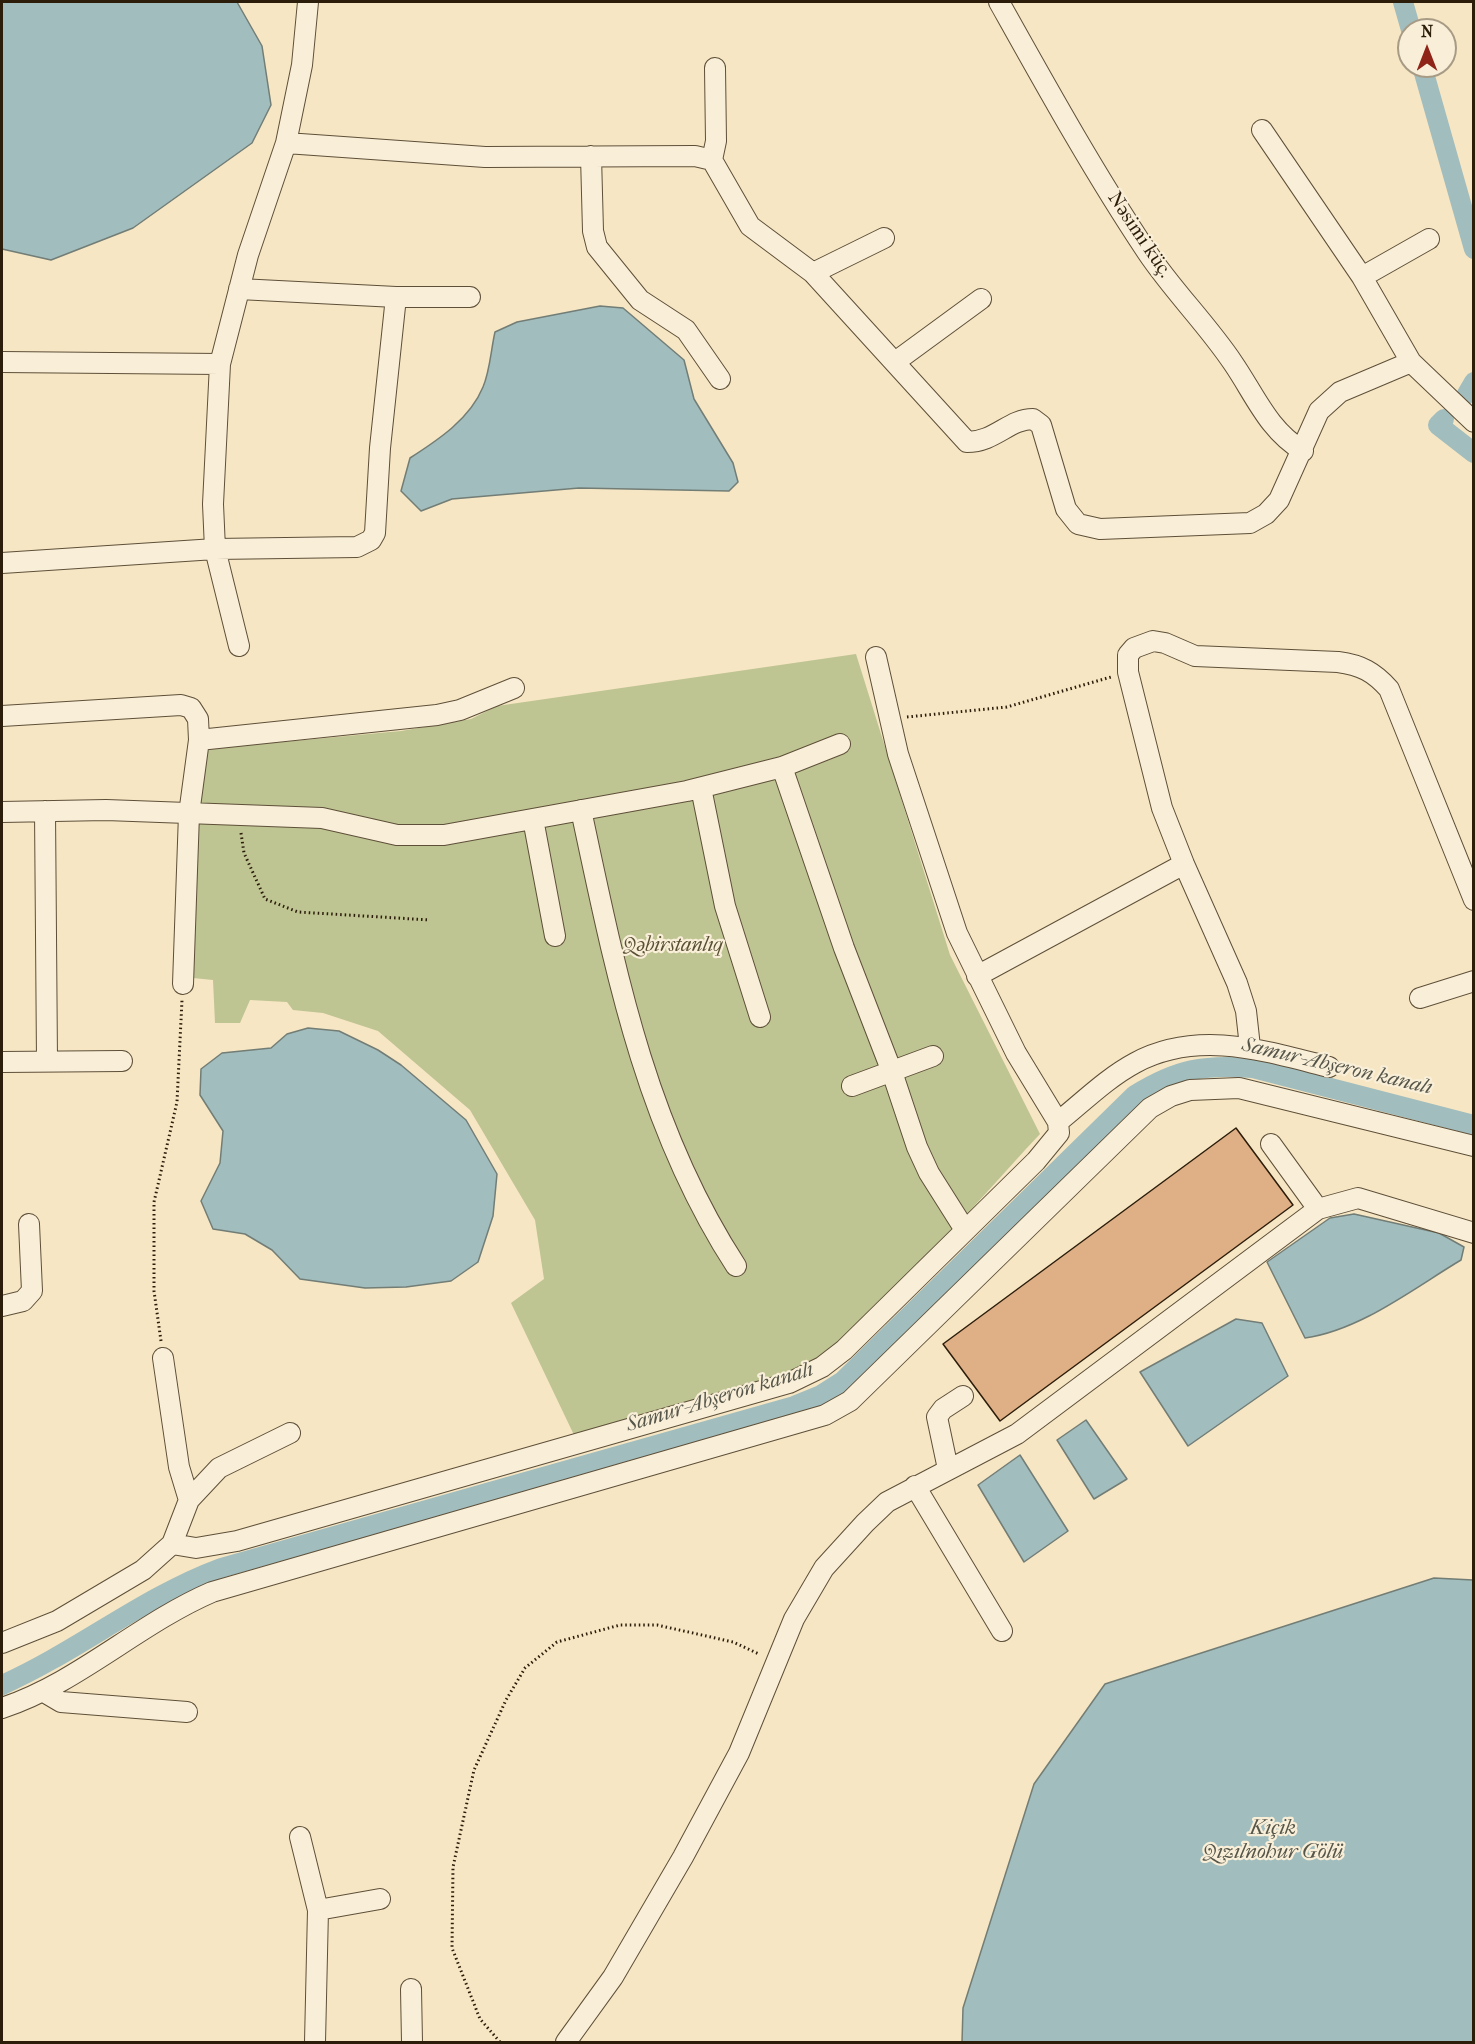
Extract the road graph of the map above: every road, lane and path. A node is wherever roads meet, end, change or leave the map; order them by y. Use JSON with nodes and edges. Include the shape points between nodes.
{"nodes":[{"id":1,"x":308,"y":2,"type":"edge"},
{"id":2,"x":999,"y":2,"type":"edge"},
{"id":3,"x":715,"y":68,"type":"dead end"},
{"id":4,"x":1262,"y":130,"type":"dead end"},
{"id":5,"x":286,"y":143,"type":"junction"},
{"id":6,"x":591,"y":156,"type":"junction"},
{"id":7,"x":712,"y":160,"type":"junction"},
{"id":8,"x":884,"y":238,"type":"dead end"},
{"id":9,"x":1429,"y":239,"type":"dead end"},
{"id":10,"x":813,"y":273,"type":"junction"},
{"id":11,"x":1362,"y":277,"type":"junction"},
{"id":12,"x":239,"y":289,"type":"junction"},
{"id":13,"x":396,"y":297,"type":"junction"},
{"id":14,"x":470,"y":297,"type":"dead end"},
{"id":15,"x":981,"y":299,"type":"dead end"},
{"id":16,"x":2,"y":362,"type":"edge"},
{"id":17,"x":895,"y":362,"type":"junction"},
{"id":18,"x":1411,"y":362,"type":"junction"},
{"id":19,"x":220,"y":364,"type":"junction"},
{"id":20,"x":720,"y":379,"type":"dead end"},
{"id":21,"x":1473,"y":422,"type":"edge"},
{"id":22,"x":1303,"y":451,"type":"junction"},
{"id":23,"x":215,"y":549,"type":"junction"},
{"id":24,"x":2,"y":563,"type":"edge"},
{"id":25,"x":239,"y":646,"type":"dead end"},
{"id":26,"x":876,"y":657,"type":"dead end"},
{"id":27,"x":1128,"y":672,"type":"junction"},
{"id":28,"x":514,"y":688,"type":"dead end"},
{"id":29,"x":2,"y":716,"type":"edge"},
{"id":30,"x":890,"y":718,"type":"junction"},
{"id":31,"x":199,"y":740,"type":"junction"},
{"id":32,"x":840,"y":744,"type":"dead end"},
{"id":33,"x":782,"y":767,"type":"junction"},
{"id":34,"x":700,"y":788,"type":"junction"},
{"id":35,"x":581,"y":810,"type":"junction"},
{"id":36,"x":45,"y":811,"type":"junction"},
{"id":37,"x":2,"y":812,"type":"edge"},
{"id":38,"x":189,"y":814,"type":"junction"},
{"id":39,"x":239,"y":817,"type":"junction"},
{"id":40,"x":533,"y":819,"type":"junction"},
{"id":41,"x":1184,"y":864,"type":"junction"},
{"id":42,"x":1473,"y":900,"type":"edge"},
{"id":43,"x":430,"y":920,"type":"dead end"},
{"id":44,"x":555,"y":936,"type":"dead end"},
{"id":45,"x":977,"y":976,"type":"junction"},
{"id":46,"x":1473,"y":981,"type":"edge"},
{"id":47,"x":183,"y":984,"type":"joint"},
{"id":48,"x":1420,"y":998,"type":"dead end"},
{"id":49,"x":760,"y":1017,"type":"dead end"},
{"id":50,"x":1250,"y":1047,"type":"junction"},
{"id":51,"x":933,"y":1056,"type":"dead end"},
{"id":52,"x":47,"y":1061,"type":"junction"},
{"id":53,"x":122,"y":1061,"type":"dead end"},
{"id":54,"x":2,"y":1062,"type":"edge"},
{"id":55,"x":1329,"y":1067,"type":"dead end"},
{"id":56,"x":892,"y":1072,"type":"junction"},
{"id":57,"x":852,"y":1086,"type":"dead end"},
{"id":58,"x":1058,"y":1122,"type":"junction"},
{"id":59,"x":1271,"y":1144,"type":"dead end"},
{"id":60,"x":1473,"y":1146,"type":"edge"},
{"id":61,"x":1318,"y":1209,"type":"junction"},
{"id":62,"x":29,"y":1224,"type":"dead end"},
{"id":63,"x":965,"y":1230,"type":"junction"},
{"id":64,"x":1473,"y":1233,"type":"edge"},
{"id":65,"x":736,"y":1266,"type":"dead end"},
{"id":66,"x":2,"y":1306,"type":"edge"},
{"id":67,"x":163,"y":1358,"type":"joint"},
{"id":68,"x":963,"y":1396,"type":"dead end"},
{"id":69,"x":290,"y":1433,"type":"dead end"},
{"id":70,"x":948,"y":1469,"type":"junction"},
{"id":71,"x":915,"y":1486,"type":"junction"},
{"id":72,"x":189,"y":1500,"type":"junction"},
{"id":73,"x":172,"y":1544,"type":"junction"},
{"id":74,"x":1002,"y":1631,"type":"dead end"},
{"id":75,"x":2,"y":1643,"type":"edge"},
{"id":76,"x":775,"y":1662,"type":"junction"},
{"id":77,"x":44,"y":1692,"type":"junction"},
{"id":78,"x":2,"y":1708,"type":"edge"},
{"id":79,"x":187,"y":1712,"type":"dead end"},
{"id":80,"x":300,"y":1837,"type":"dead end"},
{"id":81,"x":380,"y":1899,"type":"dead end"},
{"id":82,"x":318,"y":1910,"type":"junction"},
{"id":83,"x":411,"y":1989,"type":"dead end"},
{"id":84,"x":315,"y":2043,"type":"edge"},
{"id":85,"x":412,"y":2043,"type":"edge"},
{"id":86,"x":500,"y":2043,"type":"edge"},
{"id":87,"x":566,"y":2043,"type":"edge"}],
"edges":[{"from":1,"to":5,"type":"street","via":[[302,65]]},
{"from":2,"to":22,"type":"street","name":"Nəsimi küç.","via":[[1148,254],[1233,362],[1271,424],[1286,441]]},
{"from":3,"to":7,"type":"street","via":[[716,141]]},
{"from":4,"to":11,"type":"street"},
{"from":5,"to":6,"type":"street","via":[[485,157]]},
{"from":5,"to":12,"type":"street"},
{"from":6,"to":7,"type":"street","via":[[695,156]]},
{"from":6,"to":20,"type":"street","via":[[597,247],[640,300],[686,330]]},
{"from":7,"to":10,"type":"street","via":[[750,226]]},
{"from":8,"to":10,"type":"street"},
{"from":9,"to":11,"type":"street"},
{"from":10,"to":17,"type":"street"},
{"from":11,"to":18,"type":"street"},
{"from":12,"to":13,"type":"street"},
{"from":12,"to":19,"type":"street"},
{"from":13,"to":14,"type":"street"},
{"from":13,"to":23,"type":"street","via":[[375,533],[371,540],[357,547]]},
{"from":15,"to":17,"type":"street"},
{"from":16,"to":19,"type":"street"},
{"from":17,"to":22,"type":"street","via":[[967,442],[982,442],[1024,418],[1033,418],[1041,425],[1066,509],[1078,524],[1100,529],[1250,523],[1279,500]]},
{"from":18,"to":21,"type":"street"},
{"from":18,"to":22,"type":"street","via":[[1340,392],[1319,411]]},
{"from":19,"to":23,"type":"street","via":[[213,504]]},
{"from":23,"to":24,"type":"street"},
{"from":23,"to":25,"type":"street"},
{"from":26,"to":30,"type":"street"},
{"from":27,"to":30,"type":"path","via":[[1007,707]]},
{"from":27,"to":41,"type":"street","via":[[1159,796]]},
{"from":27,"to":42,"type":"street","via":[[1128,655],[1134,648],[1153,641],[1195,656],[1338,662],[1357,664],[1376,674],[1389,689]]},
{"from":28,"to":31,"type":"street","via":[[437,716]]},
{"from":29,"to":31,"type":"street","via":[[181,705],[191,708],[198,719]]},
{"from":30,"to":45,"type":"street","via":[[918,819],[957,933]]},
{"from":31,"to":38,"type":"street"},
{"from":32,"to":33,"type":"street"},
{"from":33,"to":34,"type":"street"},
{"from":33,"to":56,"type":"street","via":[[844,948]]},
{"from":34,"to":35,"type":"street"},
{"from":34,"to":49,"type":"street","via":[[725,906]]},
{"from":35,"to":40,"type":"street"},
{"from":35,"to":65,"type":"street","via":[[619,987],[661,1117],[698,1204]]},
{"from":36,"to":37,"type":"street"},
{"from":36,"to":38,"type":"street"},
{"from":36,"to":52,"type":"street"},
{"from":38,"to":39,"type":"street"},
{"from":38,"to":47,"type":"street"},
{"from":39,"to":40,"type":"street","via":[[322,818],[398,835],[444,835]]},
{"from":39,"to":43,"type":"path","via":[[244,853],[265,899],[298,912]]},
{"from":40,"to":44,"type":"street"},
{"from":41,"to":45,"type":"street"},
{"from":41,"to":50,"type":"street","via":[[1237,983],[1246,1011]]},
{"from":45,"to":58,"type":"street","via":[[1016,1053]]},
{"from":46,"to":48,"type":"street"},
{"from":47,"to":67,"type":"path","via":[[177,1102],[154,1202],[154,1291]]},
{"from":50,"to":55,"type":"street"},
{"from":50,"to":58,"type":"street","via":[[1201,1044],[1136,1062]]},
{"from":51,"to":56,"type":"street"},
{"from":52,"to":53,"type":"street"},
{"from":52,"to":54,"type":"street"},
{"from":56,"to":57,"type":"street"},
{"from":56,"to":63,"type":"street","via":[[916,1147]]},
{"from":58,"to":63,"type":"street","via":[[1059,1133],[1052,1144]]},
{"from":59,"to":61,"type":"street"},
{"from":60,"to":77,"type":"street","via":[[1239,1088],[1190,1090],[1171,1096],[1150,1108],[850,1401],[825,1415],[212,1592],[157,1619]]},
{"from":61,"to":64,"type":"street","via":[[1358,1198]]},
{"from":61,"to":70,"type":"street","via":[[1017,1434]]},
{"from":62,"to":66,"type":"street","via":[[32,1291],[23,1301]]},
{"from":63,"to":73,"type":"street","via":[[844,1350],[822,1367],[789,1383],[237,1541],[196,1548]]},
{"from":67,"to":72,"type":"street","via":[[179,1467]]},
{"from":68,"to":70,"type":"street","via":[[937,1417]]},
{"from":69,"to":72,"type":"street","via":[[219,1468]]},
{"from":70,"to":71,"type":"street"},
{"from":71,"to":74,"type":"street"},
{"from":71,"to":76,"type":"street","via":[[887,1502],[824,1568],[794,1619]]},
{"from":72,"to":73,"type":"street"},
{"from":73,"to":75,"type":"street","via":[[143,1570],[57,1621]]},
{"from":76,"to":86,"type":"path","via":[[733,1642],[657,1625],[620,1625],[557,1642],[525,1668],[474,1770],[453,1867],[452,1948],[480,2019]]},
{"from":76,"to":87,"type":"street","via":[[739,1753],[683,1857],[613,1977]]},
{"from":77,"to":78,"type":"street"},
{"from":77,"to":79,"type":"street","via":[[61,1702]]},
{"from":80,"to":82,"type":"street"},
{"from":81,"to":82,"type":"street"},
{"from":82,"to":84,"type":"street"},
{"from":83,"to":85,"type":"street"}]}
